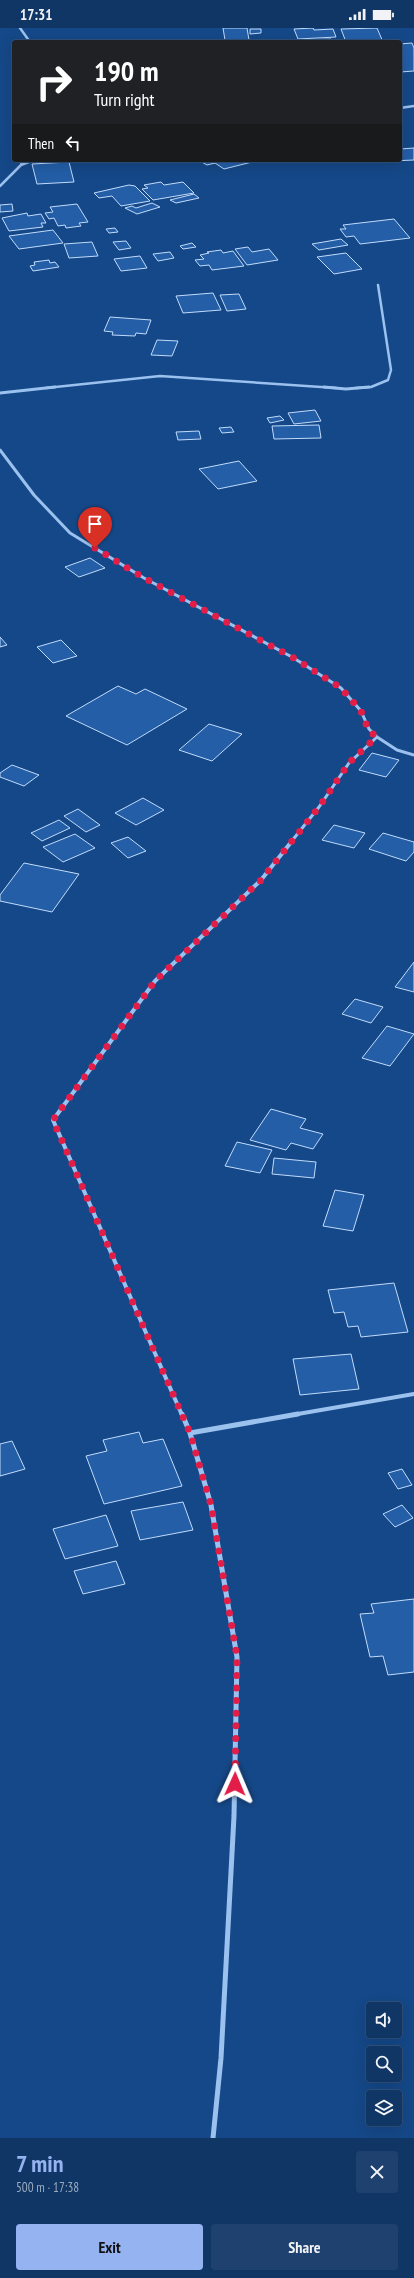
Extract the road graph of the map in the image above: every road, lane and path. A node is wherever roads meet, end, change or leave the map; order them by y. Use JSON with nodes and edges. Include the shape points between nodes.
{"nodes":[{"id":1,"x":20,"y":28,"type":"edge"},
{"id":2,"x":29,"y":40,"type":"edge"},
{"id":3,"x":414,"y":106,"type":"edge"},
{"id":4,"x":402,"y":108,"type":"edge"},
{"id":5,"x":22,"y":162,"type":"edge"},
{"id":6,"x":29,"y":162,"type":"edge"},
{"id":7,"x":21,"y":165,"type":"junction"},
{"id":8,"x":0,"y":186,"type":"edge"},
{"id":9,"x":378,"y":285,"type":"dead end"},
{"id":10,"x":0,"y":393,"type":"edge"},
{"id":11,"x":0,"y":450,"type":"edge"},
{"id":12,"x":2,"y":454,"type":"edge"},
{"id":13,"x":376,"y":737,"type":"junction"},
{"id":14,"x":414,"y":755,"type":"edge"},
{"id":15,"x":414,"y":1394,"type":"edge"},
{"id":16,"x":190,"y":1433,"type":"junction"},
{"id":17,"x":213,"y":2138,"type":"edge"}],
"edges":[{"from":1,"to":2,"type":"street"},
{"from":3,"to":4,"type":"street"},
{"from":5,"to":7,"type":"street"},
{"from":6,"to":7,"type":"street"},
{"from":7,"to":8,"type":"street"},
{"from":9,"to":10,"type":"street","via":[[391,370],[388,380],[371,387],[346,389],[160,376]]},
{"from":11,"to":12,"type":"street"},
{"from":12,"to":13,"type":"street","via":[[34,495],[70,533],[144,578],[292,657],[341,688],[361,711],[368,729]]},
{"from":13,"to":14,"type":"street","via":[[397,750]]},
{"from":13,"to":16,"type":"street","via":[[349,763],[319,807],[261,880],[155,981],[53,1120]]},
{"from":15,"to":16,"type":"street"},
{"from":16,"to":17,"type":"street","via":[[211,1505],[237,1657],[234,1816],[222,2058]]}]}
